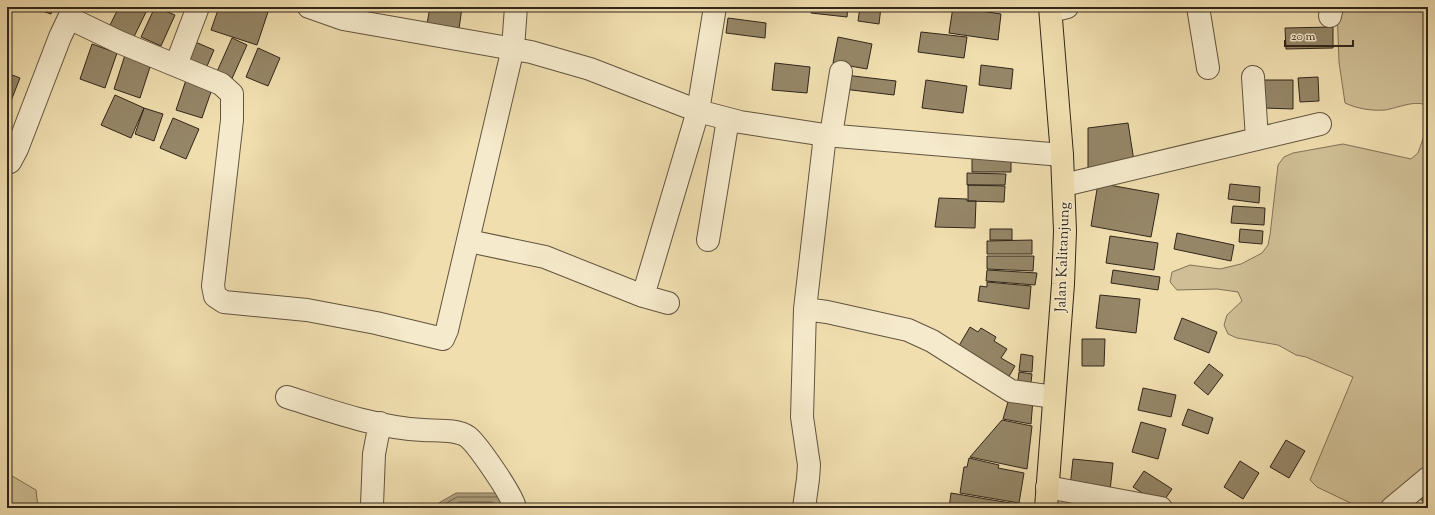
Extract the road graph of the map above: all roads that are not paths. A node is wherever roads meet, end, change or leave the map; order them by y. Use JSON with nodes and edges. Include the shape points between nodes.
{"nodes":[{"id":1,"x":198,"y":7,"type":"edge"},
{"id":2,"x":310,"y":7,"type":"edge"},
{"id":3,"x":516,"y":7,"type":"edge"},
{"id":4,"x":715,"y":7,"type":"edge"},
{"id":5,"x":1198,"y":7,"type":"edge"},
{"id":6,"x":1056,"y":8,"type":"edge"},
{"id":7,"x":71,"y":13,"type":"edge"},
{"id":8,"x":344,"y":13,"type":"edge"},
{"id":9,"x":513,"y":48,"type":"junction"},
{"id":10,"x":176,"y":65,"type":"junction"},
{"id":11,"x":1208,"y":68,"type":"dead end"},
{"id":12,"x":840,"y":72,"type":"dead end"},
{"id":13,"x":1253,"y":76,"type":"dead end"},
{"id":14,"x":698,"y":111,"type":"junction"},
{"id":15,"x":728,"y":119,"type":"junction"},
{"id":16,"x":1320,"y":124,"type":"dead end"},
{"id":17,"x":828,"y":135,"type":"junction"},
{"id":18,"x":1257,"y":139,"type":"junction"},
{"id":19,"x":1062,"y":155,"type":"junction"},
{"id":20,"x":8,"y":163,"type":"edge"},
{"id":21,"x":1064,"y":185,"type":"junction"},
{"id":22,"x":708,"y":240,"type":"dead end"},
{"id":23,"x":469,"y":241,"type":"junction"},
{"id":24,"x":643,"y":296,"type":"junction"},
{"id":25,"x":668,"y":303,"type":"dead end"},
{"id":26,"x":805,"y":309,"type":"junction"},
{"id":27,"x":287,"y":397,"type":"dead end"},
{"id":28,"x":1054,"y":397,"type":"junction"},
{"id":29,"x":380,"y":423,"type":"junction"},
{"id":30,"x":1428,"y":478,"type":"edge"},
{"id":31,"x":1047,"y":487,"type":"junction"},
{"id":32,"x":372,"y":505,"type":"dead end"},
{"id":33,"x":515,"y":508,"type":"edge"},
{"id":34,"x":804,"y":508,"type":"edge"},
{"id":35,"x":1046,"y":508,"type":"edge"},
{"id":36,"x":1161,"y":508,"type":"edge"},
{"id":37,"x":1392,"y":508,"type":"edge"}],
"edges":[{"from":1,"to":10,"type":"street"},
{"from":2,"to":8,"type":"street"},
{"from":3,"to":9,"type":"street"},
{"from":4,"to":14,"type":"street"},
{"from":5,"to":11,"type":"street"},
{"from":6,"to":19,"type":"main road","name":"Jalan Kalitanjung"},
{"from":7,"to":10,"type":"street","via":[[119,42]]},
{"from":7,"to":20,"type":"street"},
{"from":8,"to":9,"type":"street"},
{"from":9,"to":14,"type":"street","via":[[590,69]]},
{"from":9,"to":23,"type":"street"},
{"from":10,"to":23,"type":"street","via":[[221,84],[232,94],[232,120],[213,286],[214,296],[224,302],[307,310],[443,338]]},
{"from":12,"to":17,"type":"street"},
{"from":13,"to":18,"type":"street"},
{"from":14,"to":15,"type":"street"},
{"from":14,"to":24,"type":"street"},
{"from":15,"to":17,"type":"street"},
{"from":15,"to":22,"type":"street"},
{"from":16,"to":18,"type":"street"},
{"from":17,"to":19,"type":"street"},
{"from":17,"to":26,"type":"street"},
{"from":18,"to":21,"type":"street"},
{"from":19,"to":21,"type":"main road","name":"Jalan Kalitanjung"},
{"from":21,"to":28,"type":"main road","name":"Jalan Kalitanjung","via":[[1065,231]]},
{"from":23,"to":24,"type":"street","via":[[545,256]]},
{"from":24,"to":25,"type":"street"},
{"from":26,"to":28,"type":"street","via":[[908,330],[932,341],[1011,391]]},
{"from":26,"to":34,"type":"street","via":[[802,417],[809,472]]},
{"from":27,"to":29,"type":"street"},
{"from":28,"to":31,"type":"main road","name":"Jalan Kalitanjung"},
{"from":29,"to":32,"type":"street","via":[[374,454]]},
{"from":29,"to":33,"type":"street","via":[[468,437],[511,497]]},
{"from":30,"to":37,"type":"street"},
{"from":31,"to":35,"type":"main road","name":"Jalan Kalitanjung"},
{"from":31,"to":36,"type":"street"}]}
